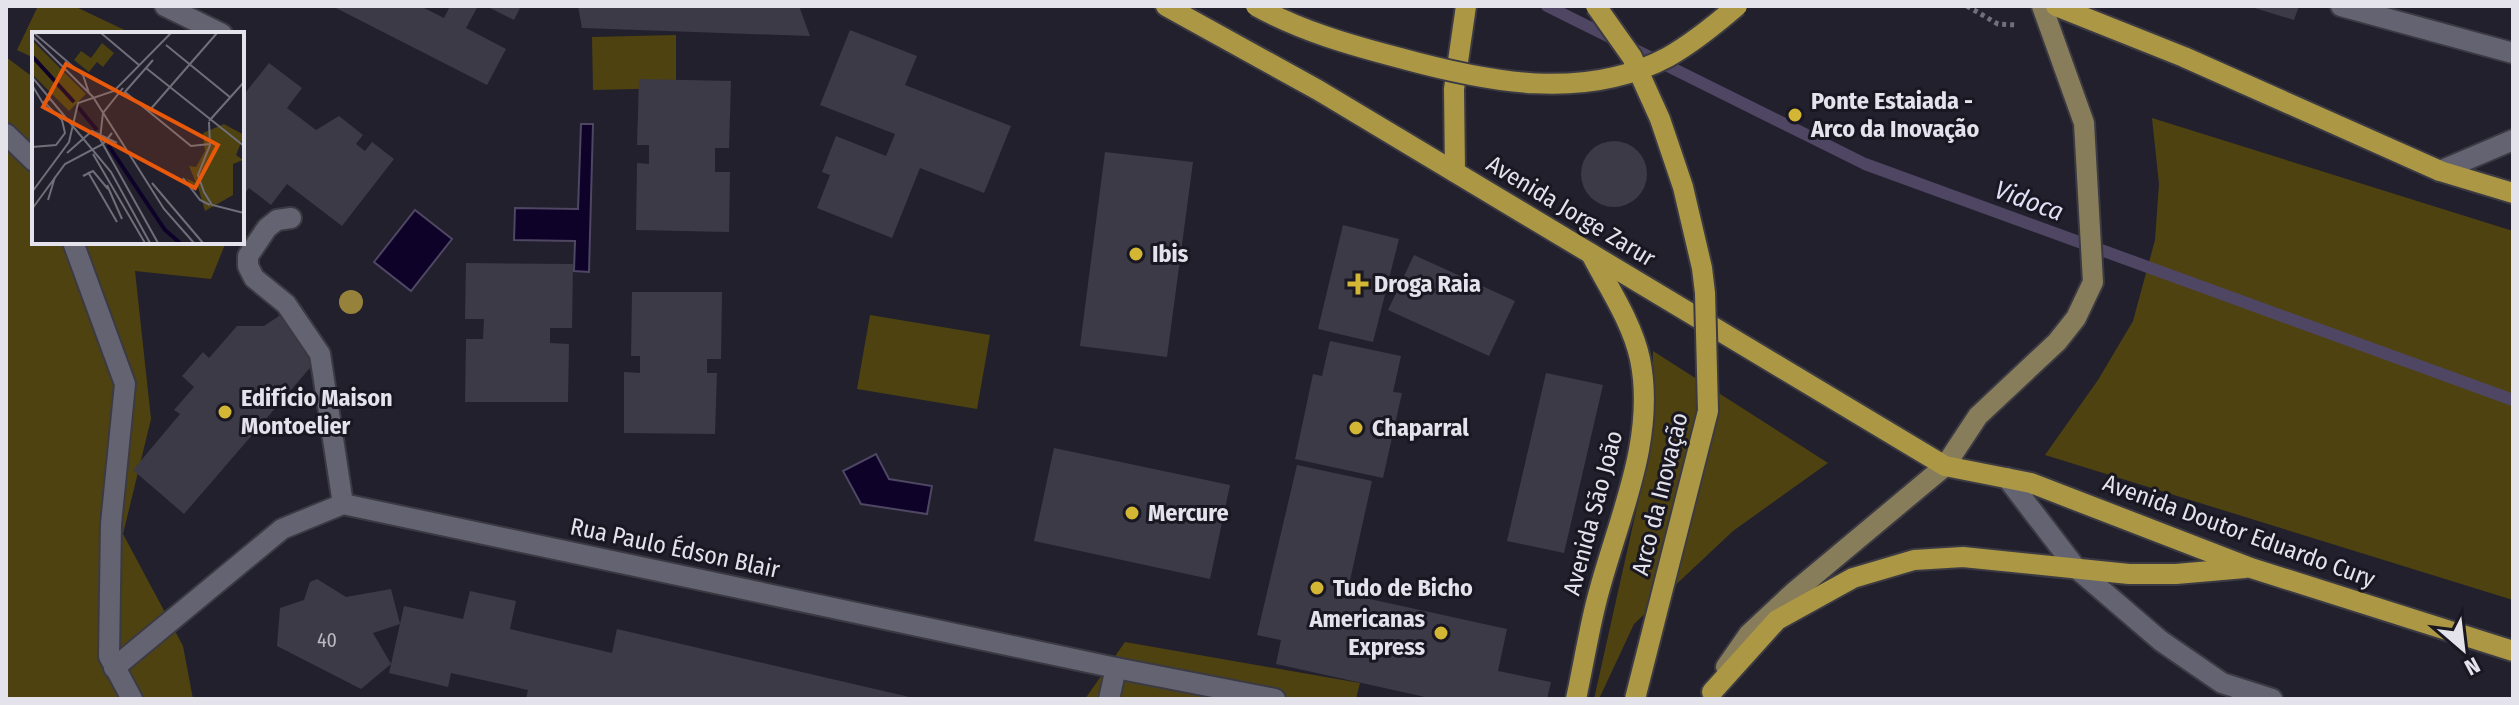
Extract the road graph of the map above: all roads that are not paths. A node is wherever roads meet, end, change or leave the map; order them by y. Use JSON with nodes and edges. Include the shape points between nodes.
{"nodes":[{"id":1,"x":165,"y":6,"type":"edge"},
{"id":2,"x":1166,"y":6,"type":"edge"},
{"id":3,"x":1256,"y":6,"type":"edge"},
{"id":4,"x":1466,"y":6,"type":"edge"},
{"id":5,"x":1596,"y":6,"type":"edge"},
{"id":6,"x":1737,"y":6,"type":"edge"},
{"id":7,"x":2042,"y":6,"type":"edge"},
{"id":8,"x":2056,"y":6,"type":"edge"},
{"id":9,"x":2341,"y":6,"type":"edge"},
{"id":10,"x":218,"y":32,"type":"edge"},
{"id":11,"x":2513,"y":53,"type":"edge"},
{"id":12,"x":6,"y":134,"type":"edge"},
{"id":13,"x":2513,"y":140,"type":"edge"},
{"id":14,"x":32,"y":159,"type":"edge"},
{"id":15,"x":2440,"y":171,"type":"junction"},
{"id":16,"x":1455,"y":172,"type":"junction"},
{"id":17,"x":2513,"y":193,"type":"edge"},
{"id":18,"x":291,"y":218,"type":"dead end"},
{"id":19,"x":74,"y":244,"type":"edge"},
{"id":20,"x":1591,"y":254,"type":"junction"},
{"id":21,"x":1945,"y":466,"type":"junction"},
{"id":22,"x":2007,"y":478,"type":"junction"},
{"id":23,"x":343,"y":504,"type":"junction"},
{"id":24,"x":2076,"y":568,"type":"junction"},
{"id":25,"x":2251,"y":568,"type":"junction"},
{"id":26,"x":2513,"y":651,"type":"edge"},
{"id":27,"x":114,"y":668,"type":"junction"},
{"id":28,"x":1116,"y":668,"type":"junction"},
{"id":29,"x":1711,"y":696,"type":"edge"},
{"id":30,"x":132,"y":699,"type":"edge"},
{"id":31,"x":1109,"y":699,"type":"edge"},
{"id":32,"x":1275,"y":699,"type":"edge"},
{"id":33,"x":1576,"y":699,"type":"edge"},
{"id":34,"x":1635,"y":699,"type":"edge"},
{"id":35,"x":2272,"y":699,"type":"edge"}],
"edges":[{"from":1,"to":10,"type":"street"},
{"from":2,"to":16,"type":"main road","name":"Avenida Jorge Zarur"},
{"from":3,"to":6,"type":"main road","bridge":true,"via":[[1337,41],[1474,78],[1562,85],[1618,75],[1668,57]]},
{"from":4,"to":16,"type":"main road","via":[[1452,117]]},
{"from":5,"to":34,"type":"main road","name":"Arco da Inovação","bridge":true,"via":[[1632,57],[1660,119],[1683,187],[1705,293],[1708,411]]},
{"from":7,"to":21,"type":"main road","via":[[2084,123],[2093,282],[2057,342],[1978,416]]},
{"from":8,"to":15,"type":"main road"},
{"from":9,"to":11,"type":"street"},
{"from":12,"to":14,"type":"street"},
{"from":13,"to":15,"type":"street"},
{"from":15,"to":17,"type":"main road"},
{"from":16,"to":20,"type":"main road","name":"Avenida Jorge Zarur"},
{"from":18,"to":23,"type":"street","via":[[267,228],[248,256],[248,266],[254,278],[286,304],[320,354]]},
{"from":19,"to":27,"type":"street","via":[[125,384],[111,524],[109,656]]},
{"from":20,"to":21,"type":"main road","name":"Avenida Jorge Zarur"},
{"from":20,"to":33,"type":"main road","name":"Avenida São João","via":[[1640,357],[1642,428],[1595,603]]},
{"from":21,"to":22,"type":"main road","name":"Avenida Doutor Eduardo Cury"},
{"from":21,"to":29,"type":"main road","via":[[1749,634]]},
{"from":22,"to":24,"type":"street"},
{"from":22,"to":25,"type":"main road","name":"Avenida Doutor Eduardo Cury"},
{"from":23,"to":27,"type":"street","via":[[282,529]]},
{"from":23,"to":28,"type":"street","name":"Rua Paulo Édson Blair"},
{"from":24,"to":25,"type":"main road","via":[[2129,574]]},
{"from":24,"to":29,"type":"main road","via":[[1963,557],[1914,560],[1853,578],[1777,620]]},
{"from":24,"to":35,"type":"street","via":[[2161,641],[2222,683]]},
{"from":25,"to":26,"type":"main road","name":"Avenida Doutor Eduardo Cury"},
{"from":27,"to":30,"type":"street"},
{"from":28,"to":31,"type":"street"},
{"from":28,"to":32,"type":"street","name":"Rua Paulo Édson Blair"}]}
